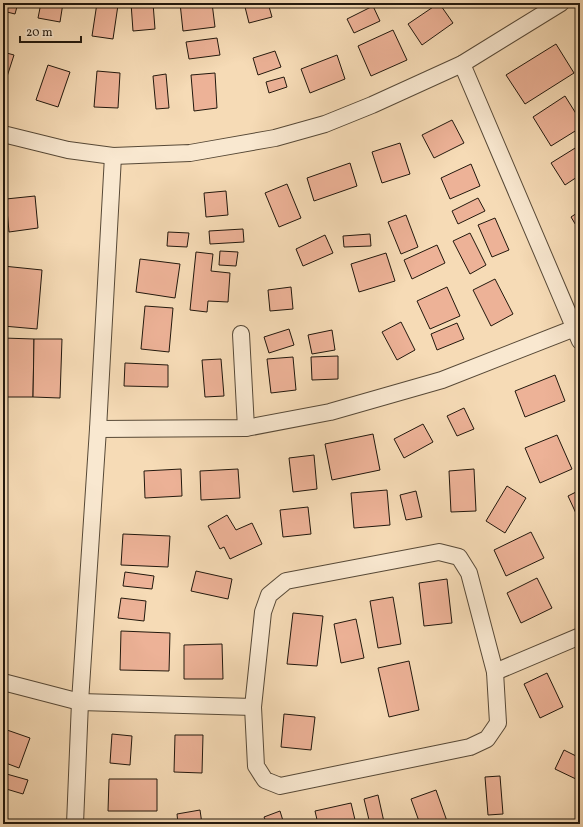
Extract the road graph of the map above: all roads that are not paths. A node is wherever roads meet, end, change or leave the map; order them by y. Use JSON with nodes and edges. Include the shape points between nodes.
{"nodes":[{"id":1,"x":561,"y":3,"type":"edge"},
{"id":2,"x":462,"y":64,"type":"junction"},
{"id":3,"x":3,"y":134,"type":"edge"},
{"id":4,"x":113,"y":156,"type":"junction"},
{"id":5,"x":578,"y":332,"type":"edge"},
{"id":6,"x":241,"y":334,"type":"dead end"},
{"id":7,"x":246,"y":428,"type":"junction"},
{"id":8,"x":98,"y":429,"type":"junction"},
{"id":9,"x":580,"y":636,"type":"edge"},
{"id":10,"x":495,"y":672,"type":"junction"},
{"id":11,"x":3,"y":682,"type":"edge"},
{"id":12,"x":80,"y":702,"type":"junction"},
{"id":13,"x":253,"y":706,"type":"junction"},
{"id":14,"x":75,"y":824,"type":"edge"}],
"edges":[{"from":1,"to":2,"type":"street"},
{"from":2,"to":4,"type":"street","via":[[325,124],[275,138],[190,153]]},
{"from":2,"to":5,"type":"street"},
{"from":3,"to":4,"type":"street","via":[[68,150]]},
{"from":4,"to":8,"type":"street"},
{"from":5,"to":7,"type":"street","via":[[442,380],[330,412]]},
{"from":6,"to":7,"type":"street"},
{"from":7,"to":8,"type":"street"},
{"from":8,"to":12,"type":"street"},
{"from":9,"to":10,"type":"street"},
{"from":10,"to":13,"type":"street","via":[[498,723],[487,739],[470,747],[280,786],[265,780],[256,766]]},
{"from":10,"to":13,"type":"street","via":[[469,573],[459,557],[439,552],[286,581],[269,595],[263,612]]},
{"from":11,"to":12,"type":"street"},
{"from":12,"to":13,"type":"street"},
{"from":12,"to":14,"type":"street"}]}
